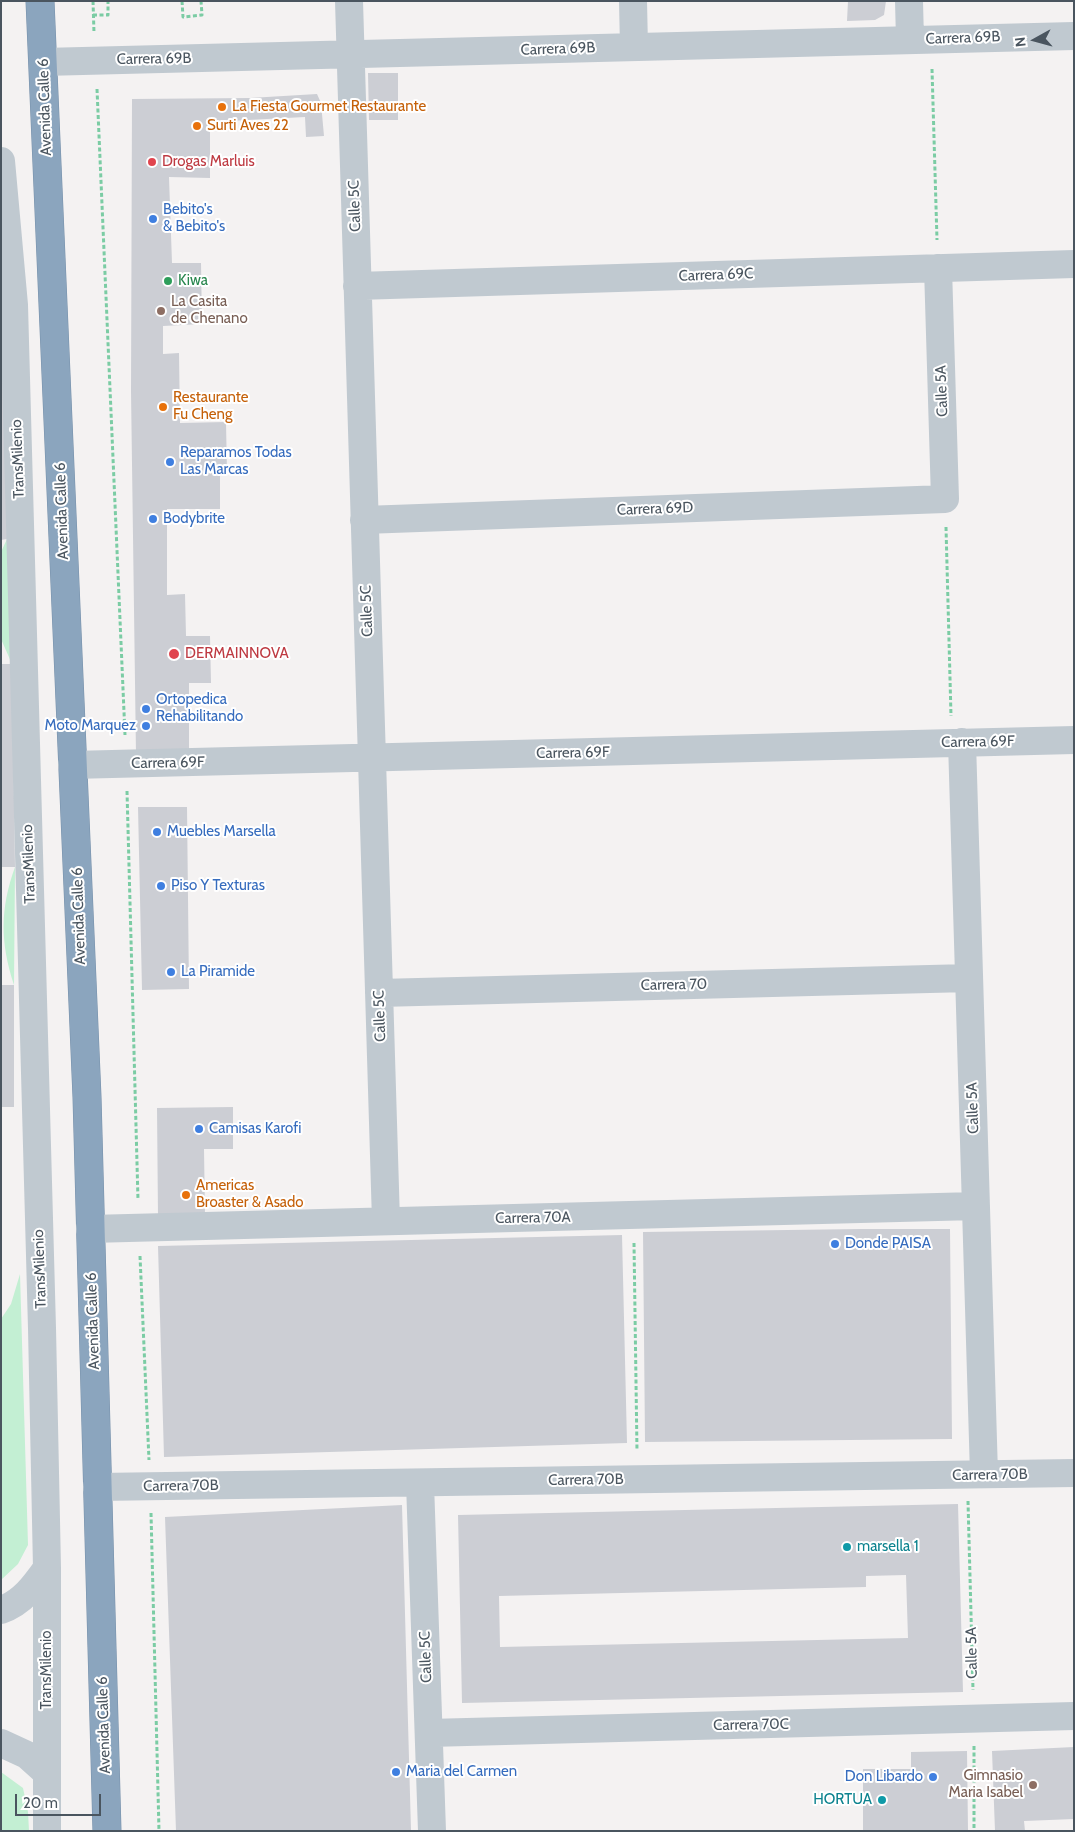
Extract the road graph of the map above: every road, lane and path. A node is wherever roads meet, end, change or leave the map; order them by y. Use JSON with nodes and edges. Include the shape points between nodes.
{"nodes":[{"id":1,"x":40,"y":1,"type":"edge"},
{"id":2,"x":93,"y":1,"type":"edge"},
{"id":3,"x":108,"y":1,"type":"edge"},
{"id":4,"x":182,"y":1,"type":"edge"},
{"id":5,"x":201,"y":1,"type":"edge"},
{"id":6,"x":349,"y":1,"type":"edge"},
{"id":7,"x":633,"y":1,"type":"edge"},
{"id":8,"x":909,"y":1,"type":"edge"},
{"id":9,"x":93,"y":15,"type":"junction"},
{"id":10,"x":1074,"y":36,"type":"edge"},
{"id":11,"x":920,"y":40,"type":"junction"},
{"id":12,"x":634,"y":47,"type":"junction"},
{"id":13,"x":350,"y":54,"type":"junction"},
{"id":14,"x":96,"y":60,"type":"junction"},
{"id":15,"x":43,"y":62,"type":"junction"},
{"id":16,"x":1,"y":161,"type":"edge"},
{"id":17,"x":1074,"y":264,"type":"edge"},
{"id":18,"x":938,"y":268,"type":"junction"},
{"id":19,"x":357,"y":286,"type":"junction"},
{"id":20,"x":945,"y":499,"type":"junction"},
{"id":21,"x":364,"y":520,"type":"junction"},
{"id":22,"x":1074,"y":740,"type":"edge"},
{"id":23,"x":957,"y":743,"type":"junction"},
{"id":24,"x":371,"y":758,"type":"junction"},
{"id":25,"x":126,"y":764,"type":"junction"},
{"id":26,"x":72,"y":765,"type":"junction"},
{"id":27,"x":969,"y":978,"type":"junction"},
{"id":28,"x":379,"y":993,"type":"junction"},
{"id":29,"x":976,"y":1206,"type":"junction"},
{"id":30,"x":634,"y":1215,"type":"junction"},
{"id":31,"x":386,"y":1221,"type":"junction"},
{"id":32,"x":138,"y":1228,"type":"junction"},
{"id":33,"x":90,"y":1229,"type":"junction"},
{"id":34,"x":1074,"y":1473,"type":"edge"},
{"id":35,"x":976,"y":1475,"type":"junction"},
{"id":36,"x":638,"y":1480,"type":"junction"},
{"id":37,"x":420,"y":1483,"type":"junction"},
{"id":38,"x":150,"y":1486,"type":"junction"},
{"id":39,"x":97,"y":1487,"type":"junction"},
{"id":40,"x":47,"y":1568,"type":"junction"},
{"id":41,"x":1,"y":1610,"type":"edge"},
{"id":42,"x":1074,"y":1716,"type":"edge"},
{"id":43,"x":974,"y":1719,"type":"junction"},
{"id":44,"x":429,"y":1733,"type":"junction"},
{"id":45,"x":1,"y":1743,"type":"edge"},
{"id":46,"x":47,"y":1773,"type":"junction"},
{"id":47,"x":47,"y":1831,"type":"edge"},
{"id":48,"x":107,"y":1831,"type":"edge"},
{"id":49,"x":159,"y":1831,"type":"edge"},
{"id":50,"x":432,"y":1831,"type":"edge"},
{"id":51,"x":974,"y":1831,"type":"edge"}],
"edges":[{"from":1,"to":15,"type":"highway","name":"Avenida Calle 6"},
{"from":2,"to":9,"type":"path"},
{"from":3,"to":9,"type":"path","via":[[108,15]]},
{"from":4,"to":5,"type":"path","via":[[183,17],[202,15]]},
{"from":6,"to":13,"type":"street","name":"Calle 5C"},
{"from":7,"to":12,"type":"street"},
{"from":8,"to":11,"type":"street"},
{"from":9,"to":14,"type":"path"},
{"from":10,"to":11,"type":"street","name":"Carrera 69B"},
{"from":11,"to":12,"type":"street","name":"Carrera 69B"},
{"from":11,"to":18,"type":"path"},
{"from":12,"to":13,"type":"street","name":"Carrera 69B"},
{"from":13,"to":14,"type":"street","name":"Carrera 69B"},
{"from":13,"to":19,"type":"street","name":"Calle 5C"},
{"from":14,"to":15,"type":"street","name":"Carrera 69B"},
{"from":14,"to":25,"type":"path"},
{"from":15,"to":26,"type":"highway","name":"Avenida Calle 6"},
{"from":16,"to":40,"type":"street","name":"TransMilenio","via":[[14,306]]},
{"from":17,"to":18,"type":"street","name":"Carrera 69C"},
{"from":18,"to":19,"type":"street","name":"Carrera 69C"},
{"from":18,"to":20,"type":"street","name":"Calle 5A"},
{"from":19,"to":21,"type":"street","name":"Calle 5C"},
{"from":20,"to":21,"type":"street","name":"Carrera 69D"},
{"from":20,"to":23,"type":"path"},
{"from":21,"to":24,"type":"street","name":"Calle 5C"},
{"from":22,"to":23,"type":"street","name":"Carrera 69F"},
{"from":23,"to":24,"type":"street","name":"Carrera 69F"},
{"from":23,"to":27,"type":"street","name":"Calle 5A"},
{"from":24,"to":25,"type":"street","name":"Carrera 69F"},
{"from":24,"to":28,"type":"street","name":"Calle 5C"},
{"from":25,"to":26,"type":"street","name":"Carrera 69F"},
{"from":25,"to":32,"type":"path"},
{"from":26,"to":33,"type":"highway","name":"Avenida Calle 6"},
{"from":27,"to":28,"type":"street","name":"Carrera 70"},
{"from":27,"to":29,"type":"street","name":"Calle 5A"},
{"from":28,"to":31,"type":"street","name":"Calle 5C"},
{"from":29,"to":30,"type":"street","name":"Carrera 70A"},
{"from":29,"to":35,"type":"street","name":"Calle 5A"},
{"from":30,"to":31,"type":"street","name":"Carrera 70A"},
{"from":30,"to":36,"type":"path"},
{"from":31,"to":32,"type":"street","name":"Carrera 70A"},
{"from":32,"to":33,"type":"street","name":"Carrera 70A"},
{"from":32,"to":38,"type":"path"},
{"from":33,"to":39,"type":"highway","name":"Avenida Calle 6"},
{"from":34,"to":35,"type":"street","name":"Carrera 70B"},
{"from":35,"to":36,"type":"street","name":"Carrera 70B"},
{"from":35,"to":43,"type":"path","name":"Calle 5A"},
{"from":36,"to":37,"type":"street","name":"Carrera 70B"},
{"from":37,"to":38,"type":"street","name":"Carrera 70B"},
{"from":37,"to":44,"type":"street","name":"Calle 5C"},
{"from":38,"to":39,"type":"street","name":"Carrera 70B"},
{"from":38,"to":49,"type":"path"},
{"from":39,"to":48,"type":"highway","name":"Avenida Calle 6"},
{"from":40,"to":41,"type":"street","via":[[31,1590]]},
{"from":40,"to":46,"type":"street","name":"TransMilenio"},
{"from":42,"to":43,"type":"street","name":"Carrera 70C"},
{"from":43,"to":44,"type":"street","name":"Carrera 70C"},
{"from":43,"to":51,"type":"path","name":"Calle 5A"},
{"from":44,"to":50,"type":"street","name":"Calle 5C"},
{"from":45,"to":46,"type":"street","via":[[27,1755]]},
{"from":46,"to":47,"type":"street","name":"TransMilenio"}]}
